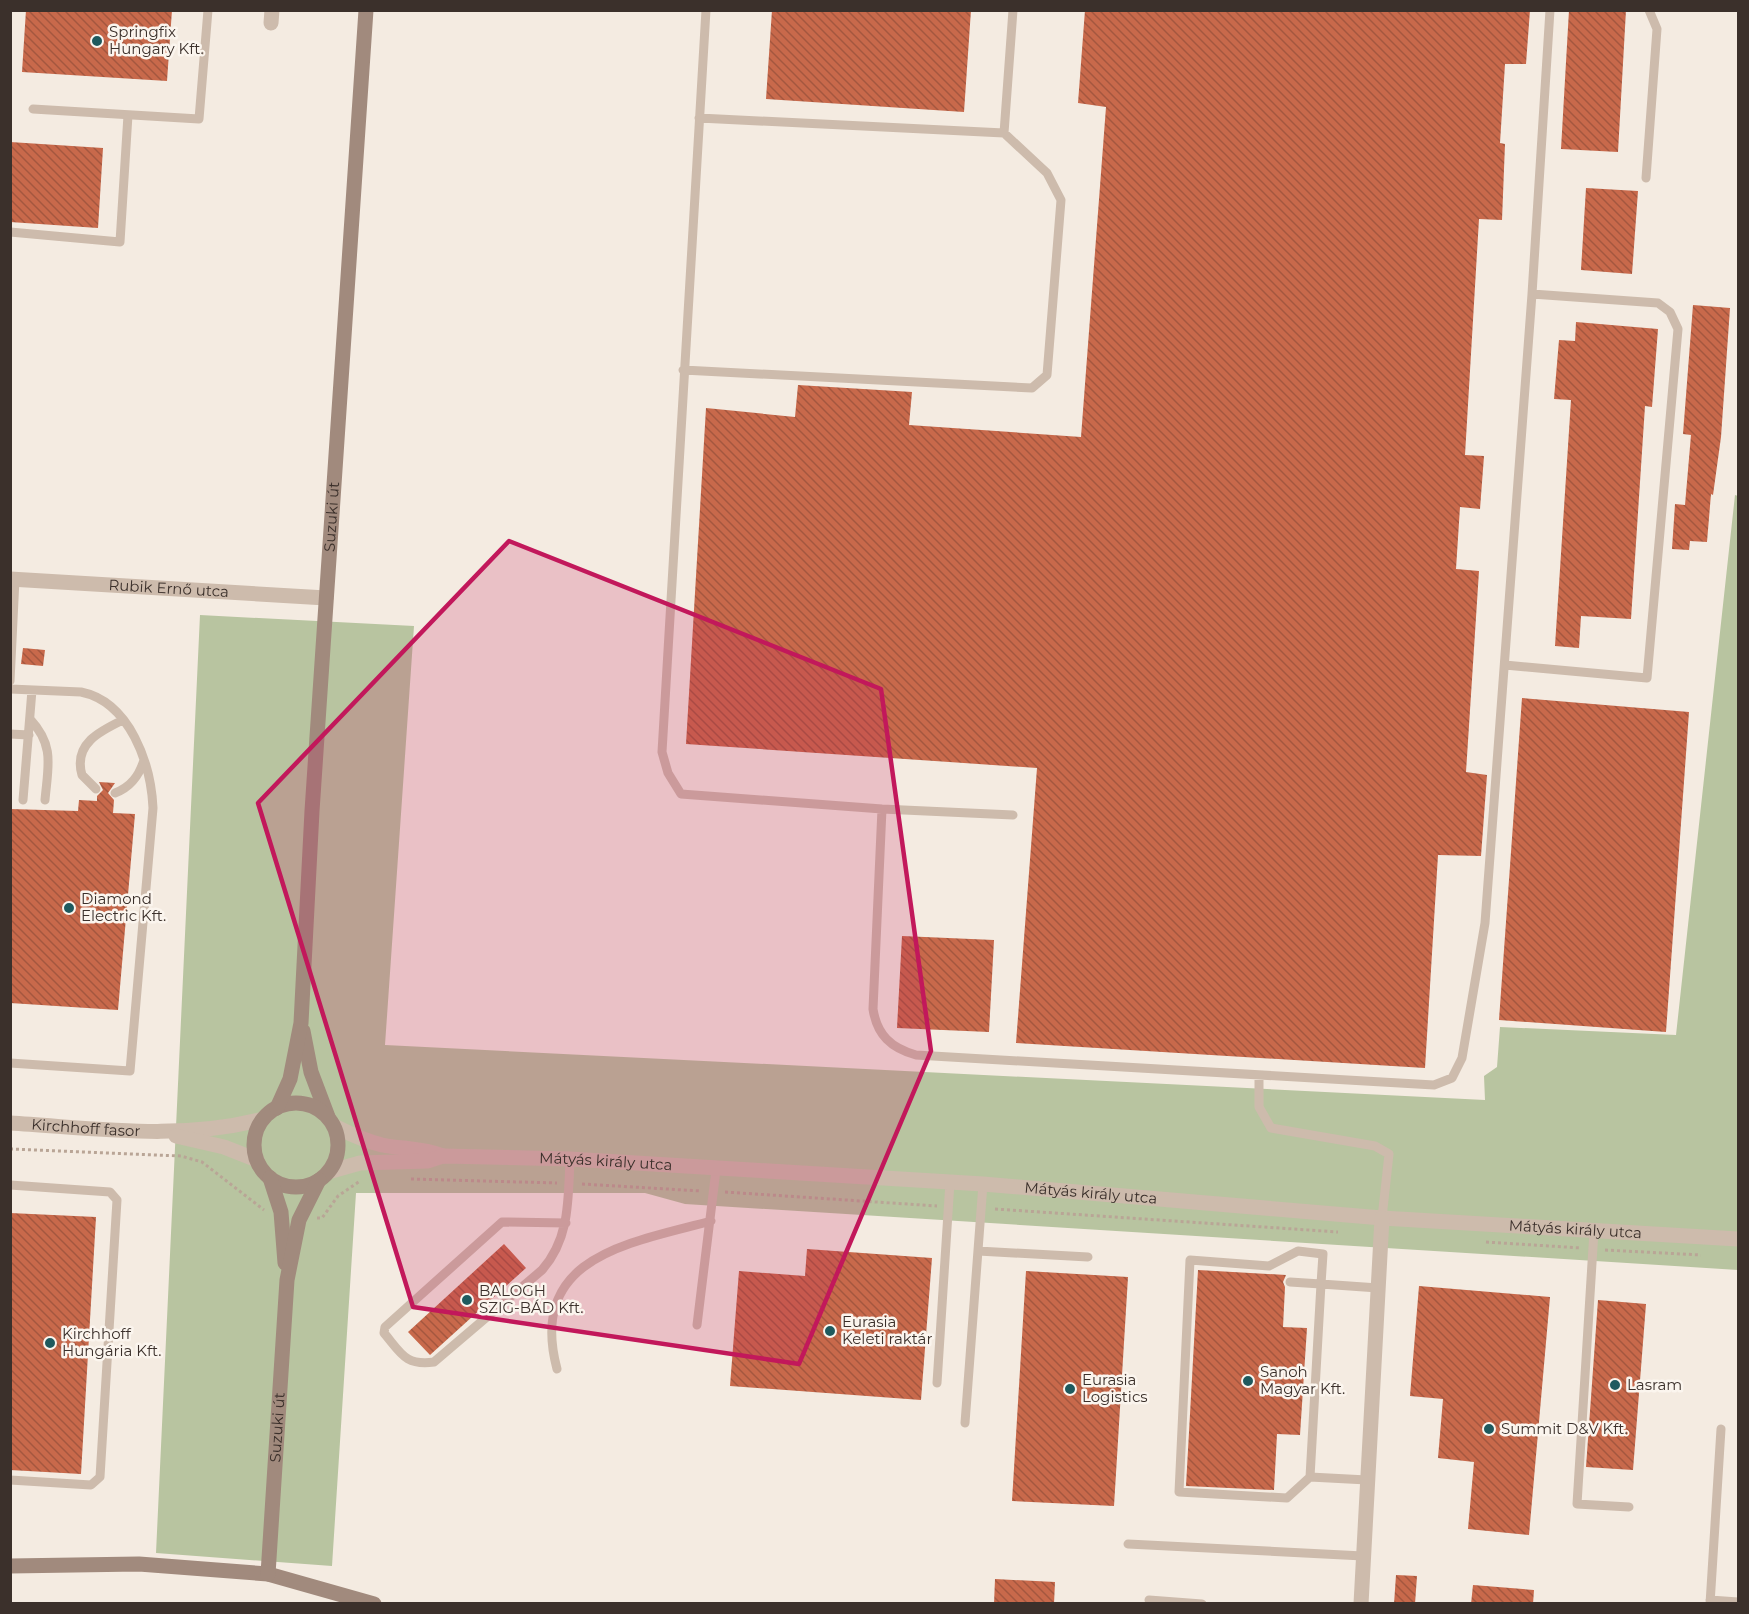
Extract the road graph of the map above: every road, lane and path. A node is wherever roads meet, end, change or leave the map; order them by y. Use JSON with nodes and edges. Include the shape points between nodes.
{"nodes":[{"id":1,"x":208,"y":10,"type":"edge"},
{"id":2,"x":366,"y":10,"type":"edge"},
{"id":3,"x":706,"y":10,"type":"edge"},
{"id":4,"x":1013,"y":10,"type":"edge"},
{"id":5,"x":1550,"y":10,"type":"edge"},
{"id":6,"x":1649,"y":10,"type":"edge"},
{"id":7,"x":33,"y":109,"type":"dead end"},
{"id":8,"x":128,"y":115,"type":"junction"},
{"id":9,"x":699,"y":118,"type":"junction"},
{"id":10,"x":1004,"y":133,"type":"junction"},
{"id":11,"x":1646,"y":178,"type":"dead end"},
{"id":12,"x":10,"y":232,"type":"edge"},
{"id":13,"x":1532,"y":294,"type":"junction"},
{"id":14,"x":683,"y":370,"type":"junction"},
{"id":15,"x":13,"y":579,"type":"edge"},
{"id":16,"x":326,"y":598,"type":"junction"},
{"id":17,"x":1505,"y":665,"type":"junction"},
{"id":18,"x":10,"y":681,"type":"edge"},
{"id":19,"x":10,"y":689,"type":"edge"},
{"id":20,"x":32,"y":690,"type":"junction"},
{"id":21,"x":30,"y":719,"type":"junction"},
{"id":22,"x":123,"y":720,"type":"junction"},
{"id":23,"x":10,"y":734,"type":"edge"},
{"id":24,"x":28,"y":735,"type":"junction"},
{"id":25,"x":144,"y":760,"type":"junction"},
{"id":26,"x":96,"y":789,"type":"dead end"},
{"id":27,"x":115,"y":793,"type":"dead end"},
{"id":28,"x":23,"y":800,"type":"dead end"},
{"id":29,"x":45,"y":800,"type":"dead end"},
{"id":30,"x":882,"y":809,"type":"junction"},
{"id":31,"x":1014,"y":815,"type":"dead end"},
{"id":32,"x":301,"y":1023,"type":"junction"},
{"id":33,"x":10,"y":1064,"type":"edge"},
{"id":34,"x":1259,"y":1077,"type":"junction"},
{"id":35,"x":276,"y":1108,"type":"junction"},
{"id":36,"x":263,"y":1119,"type":"junction"},
{"id":37,"x":331,"y":1122,"type":"junction"},
{"id":38,"x":10,"y":1123,"type":"edge"},
{"id":39,"x":161,"y":1133,"type":"junction"},
{"id":40,"x":10,"y":1149,"type":"edge"},
{"id":41,"x":443,"y":1156,"type":"junction"},
{"id":42,"x":570,"y":1159,"type":"junction"},
{"id":43,"x":257,"y":1160,"type":"junction"},
{"id":44,"x":716,"y":1170,"type":"junction"},
{"id":45,"x":323,"y":1176,"type":"junction"},
{"id":46,"x":270,"y":1178,"type":"junction"},
{"id":47,"x":364,"y":1178,"type":"dead end"},
{"id":48,"x":410,"y":1179,"type":"dead end"},
{"id":49,"x":950,"y":1182,"type":"junction"},
{"id":50,"x":569,"y":1183,"type":"junction"},
{"id":51,"x":982,"y":1184,"type":"junction"},
{"id":52,"x":10,"y":1185,"type":"edge"},
{"id":53,"x":714,"y":1192,"type":"junction"},
{"id":54,"x":948,"y":1207,"type":"junction"},
{"id":55,"x":981,"y":1208,"type":"junction"},
{"id":56,"x":282,"y":1216,"type":"junction"},
{"id":57,"x":300,"y":1217,"type":"junction"},
{"id":58,"x":1382,"y":1218,"type":"junction"},
{"id":59,"x":711,"y":1221,"type":"junction"},
{"id":60,"x":566,"y":1224,"type":"junction"},
{"id":61,"x":1594,"y":1231,"type":"junction"},
{"id":62,"x":1346,"y":1233,"type":"dead end"},
{"id":63,"x":1738,"y":1239,"type":"edge"},
{"id":64,"x":1475,"y":1242,"type":"dead end"},
{"id":65,"x":1593,"y":1249,"type":"junction"},
{"id":66,"x":978,"y":1251,"type":"junction"},
{"id":67,"x":1705,"y":1255,"type":"dead end"},
{"id":68,"x":1088,"y":1257,"type":"dead end"},
{"id":69,"x":287,"y":1280,"type":"junction"},
{"id":70,"x":1290,"y":1282,"type":"dead end"},
{"id":71,"x":1321,"y":1284,"type":"junction"},
{"id":72,"x":1378,"y":1288,"type":"junction"},
{"id":73,"x":697,"y":1325,"type":"dead end"},
{"id":74,"x":557,"y":1369,"type":"dead end"},
{"id":75,"x":937,"y":1383,"type":"dead end"},
{"id":76,"x":965,"y":1423,"type":"dead end"},
{"id":77,"x":1721,"y":1429,"type":"dead end"},
{"id":78,"x":1310,"y":1477,"type":"junction"},
{"id":79,"x":10,"y":1480,"type":"edge"},
{"id":80,"x":1367,"y":1480,"type":"junction"},
{"id":81,"x":1629,"y":1507,"type":"dead end"},
{"id":82,"x":1128,"y":1544,"type":"dead end"},
{"id":83,"x":1363,"y":1556,"type":"junction"},
{"id":84,"x":10,"y":1566,"type":"edge"},
{"id":85,"x":268,"y":1574,"type":"junction"},
{"id":86,"x":1149,"y":1600,"type":"dead end"},
{"id":87,"x":1710,"y":1602,"type":"edge"},
{"id":88,"x":1738,"y":1602,"type":"edge"},
{"id":89,"x":374,"y":1604,"type":"edge"},
{"id":90,"x":1202,"y":1604,"type":"edge"},
{"id":91,"x":1361,"y":1604,"type":"edge"}],
"edges":[{"from":1,"to":8,"type":"lane","via":[[199,119]]},
{"from":2,"to":16,"type":"main road","name":"Suzuki út"},
{"from":3,"to":9,"type":"lane"},
{"from":4,"to":10,"type":"lane"},
{"from":5,"to":13,"type":"lane"},
{"from":6,"to":11,"type":"lane","via":[[1657,29]]},
{"from":7,"to":8,"type":"lane"},
{"from":8,"to":12,"type":"lane","via":[[120,242]]},
{"from":9,"to":10,"type":"lane"},
{"from":9,"to":14,"type":"lane"},
{"from":10,"to":14,"type":"lane","via":[[1047,173],[1061,200],[1047,375],[1032,388]]},
{"from":13,"to":17,"type":"lane"},
{"from":13,"to":17,"type":"lane","via":[[1658,303],[1670,312],[1678,329],[1647,678]]},
{"from":14,"to":30,"type":"lane","via":[[662,752],[668,773],[681,794]]},
{"from":15,"to":16,"type":"street","name":"Rubik Ernő utca"},
{"from":15,"to":18,"type":"lane"},
{"from":16,"to":32,"type":"main road","name":"Suzuki út"},
{"from":17,"to":34,"type":"lane","via":[[1485,923],[1458,1069],[1452,1078],[1434,1085]]},
{"from":19,"to":20,"type":"lane"},
{"from":20,"to":21,"type":"lane"},
{"from":20,"to":22,"type":"lane","via":[[92,694],[112,706]]},
{"from":21,"to":24,"type":"lane"},
{"from":21,"to":29,"type":"lane","via":[[41,732],[49,756]]},
{"from":22,"to":25,"type":"lane"},
{"from":22,"to":26,"type":"lane","via":[[94,736],[82,752],[82,775]]},
{"from":23,"to":24,"type":"lane"},
{"from":24,"to":28,"type":"lane"},
{"from":25,"to":27,"type":"lane","via":[[130,786]]},
{"from":25,"to":33,"type":"lane","via":[[153,808],[130,1071]]},
{"from":30,"to":31,"type":"lane"},
{"from":30,"to":34,"type":"lane","via":[[873,1008],[879,1031],[893,1046],[916,1055]]},
{"from":32,"to":35,"type":"main road","via":[[290,1079]]},
{"from":32,"to":37,"type":"main road","via":[[311,1072]]},
{"from":34,"to":58,"type":"lane","via":[[1259,1107],[1271,1128],[1375,1146],[1389,1155]]},
{"from":35,"to":36,"type":"main road"},
{"from":35,"to":37,"type":"main road","via":[[303,1103],[316,1108]]},
{"from":36,"to":39,"type":"street","name":"Kirchhoff fasor","via":[[230,1128]]},
{"from":36,"to":43,"type":"main road","via":[[255,1138]]},
{"from":37,"to":41,"type":"street","name":"Mátyás király utca","via":[[360,1138]]},
{"from":37,"to":45,"type":"main road","via":[[338,1151]]},
{"from":38,"to":39,"type":"street","name":"Kirchhoff fasor"},
{"from":39,"to":43,"type":"street","name":"Kirchhoff fasor"},
{"from":40,"to":56,"type":"path","via":[[181,1156],[202,1162],[270,1215]]},
{"from":41,"to":42,"type":"street","name":"Mátyás király utca"},
{"from":41,"to":45,"type":"street","name":"Mátyás király utca","via":[[428,1161],[360,1163]]},
{"from":42,"to":44,"type":"street","name":"Mátyás király utca"},
{"from":42,"to":50,"type":"lane"},
{"from":43,"to":46,"type":"main road"},
{"from":44,"to":49,"type":"street","name":"Mátyás király utca"},
{"from":44,"to":53,"type":"lane"},
{"from":45,"to":46,"type":"main road","via":[[306,1186],[293,1187]]},
{"from":45,"to":57,"type":"main road"},
{"from":46,"to":56,"type":"main road"},
{"from":47,"to":57,"type":"path","via":[[338,1196],[322,1218]]},
{"from":48,"to":50,"type":"path"},
{"from":49,"to":51,"type":"street","name":"Mátyás király utca"},
{"from":49,"to":54,"type":"lane"},
{"from":50,"to":53,"type":"path"},
{"from":50,"to":60,"type":"lane"},
{"from":51,"to":55,"type":"lane"},
{"from":51,"to":58,"type":"street","name":"Mátyás király utca"},
{"from":52,"to":79,"type":"lane","via":[[111,1192],[117,1200],[100,1477],[92,1485]]},
{"from":53,"to":54,"type":"path"},
{"from":53,"to":59,"type":"lane"},
{"from":54,"to":75,"type":"lane"},
{"from":55,"to":62,"type":"path"},
{"from":55,"to":66,"type":"lane"},
{"from":56,"to":69,"type":"main road"},
{"from":57,"to":69,"type":"main road"},
{"from":58,"to":61,"type":"street","name":"Mátyás király utca"},
{"from":58,"to":72,"type":"street"},
{"from":59,"to":73,"type":"lane"},
{"from":59,"to":74,"type":"lane","via":[[622,1245],[576,1271],[560,1294],[552,1322],[550,1337]]},
{"from":60,"to":60,"type":"lane","via":[[558,1248],[542,1270],[434,1362],[416,1364],[405,1358],[384,1333],[385,1327],[502,1222]]},
{"from":61,"to":63,"type":"street","name":"Mátyás király utca"},
{"from":61,"to":65,"type":"lane"},
{"from":64,"to":65,"type":"path"},
{"from":65,"to":67,"type":"path"},
{"from":65,"to":81,"type":"lane","via":[[1577,1503]]},
{"from":66,"to":68,"type":"lane"},
{"from":66,"to":76,"type":"lane"},
{"from":69,"to":85,"type":"main road","name":"Suzuki út"},
{"from":70,"to":71,"type":"lane"},
{"from":71,"to":72,"type":"lane"},
{"from":71,"to":78,"type":"lane"},
{"from":71,"to":78,"type":"lane","via":[[1323,1254],[1298,1251],[1269,1266],[1190,1260],[1179,1492],[1287,1498]]},
{"from":72,"to":80,"type":"street"},
{"from":77,"to":87,"type":"lane"},
{"from":78,"to":80,"type":"lane"},
{"from":80,"to":83,"type":"street"},
{"from":82,"to":83,"type":"lane"},
{"from":83,"to":91,"type":"street"},
{"from":84,"to":85,"type":"main road","via":[[139,1564]]},
{"from":85,"to":89,"type":"main road"},
{"from":86,"to":90,"type":"lane"},
{"from":87,"to":88,"type":"lane"}]}
